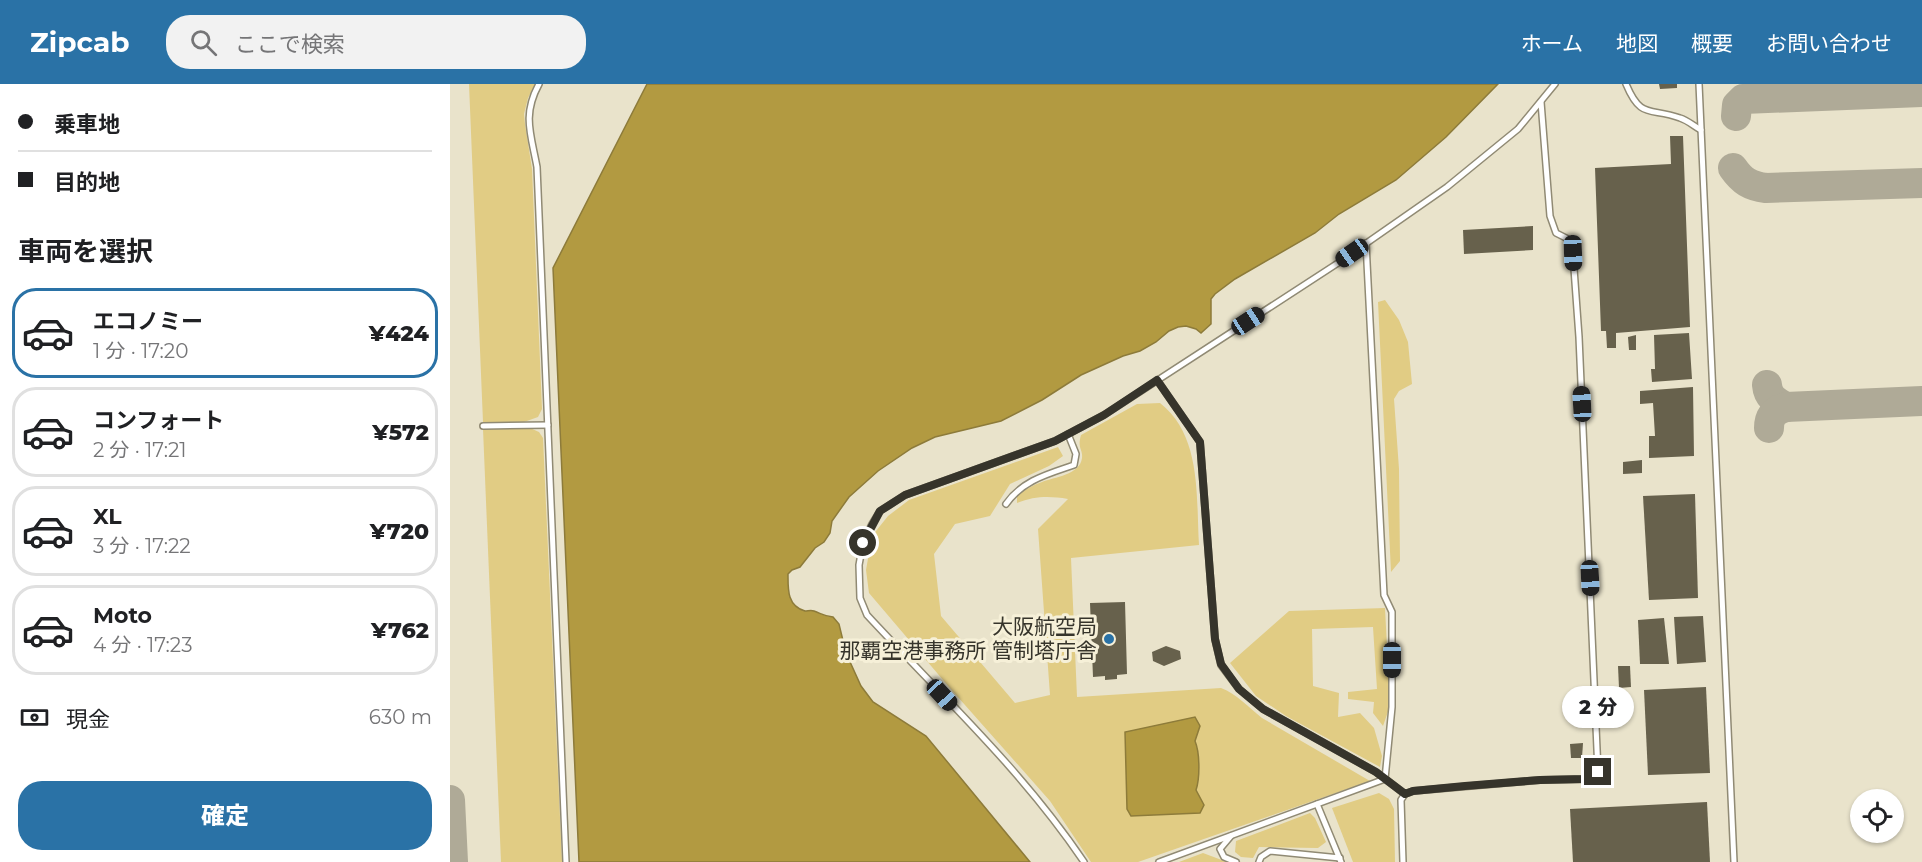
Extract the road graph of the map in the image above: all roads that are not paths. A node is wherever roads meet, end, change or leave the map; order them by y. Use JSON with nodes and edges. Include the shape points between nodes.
{"nodes":[{"id":1,"x":539,"y":84,"type":"edge"},
{"id":2,"x":1555,"y":84,"type":"edge"},
{"id":3,"x":1626,"y":84,"type":"edge"},
{"id":4,"x":1699,"y":84,"type":"edge"},
{"id":5,"x":1541,"y":102,"type":"junction"},
{"id":6,"x":1701,"y":130,"type":"junction"},
{"id":7,"x":1366,"y":243,"type":"junction"},
{"id":8,"x":1157,"y":380,"type":"junction"},
{"id":9,"x":548,"y":425,"type":"junction"},
{"id":10,"x":483,"y":426,"type":"dead end"},
{"id":11,"x":1068,"y":434,"type":"junction"},
{"id":12,"x":1006,"y":504,"type":"dead end"},
{"id":13,"x":1385,"y":779,"type":"junction"},
{"id":14,"x":1405,"y":794,"type":"junction"},
{"id":15,"x":1317,"y":804,"type":"junction"},
{"id":16,"x":1232,"y":835,"type":"junction"},
{"id":17,"x":1340,"y":860,"type":"edge"},
{"id":18,"x":566,"y":862,"type":"edge"},
{"id":19,"x":1084,"y":862,"type":"edge"},
{"id":20,"x":1159,"y":862,"type":"edge"},
{"id":21,"x":1236,"y":862,"type":"edge"},
{"id":22,"x":1259,"y":862,"type":"edge"},
{"id":23,"x":1403,"y":862,"type":"edge"},
{"id":24,"x":1734,"y":862,"type":"edge"}],
"edges":[{"from":1,"to":9,"type":"lane","via":[[528,118],[537,167]]},
{"from":2,"to":5,"type":"lane"},
{"from":3,"to":6,"type":"lane","via":[[1643,110],[1679,117]]},
{"from":4,"to":6,"type":"lane"},
{"from":5,"to":7,"type":"lane","via":[[1518,129],[1447,187]]},
{"from":5,"to":14,"type":"lane","via":[[1550,216],[1556,232],[1572,241],[1598,772],[1586,779],[1465,786]]},
{"from":6,"to":24,"type":"lane"},
{"from":7,"to":8,"type":"lane"},
{"from":7,"to":13,"type":"lane","via":[[1384,596],[1392,612],[1392,707]]},
{"from":8,"to":11,"type":"lane"},
{"from":8,"to":13,"type":"lane","via":[[1200,442],[1215,639],[1221,664],[1239,689],[1263,709]]},
{"from":9,"to":10,"type":"lane"},
{"from":9,"to":18,"type":"lane"},
{"from":11,"to":12,"type":"lane","via":[[1076,453],[1074,465],[1030,481]]},
{"from":11,"to":19,"type":"lane","via":[[905,495],[880,511],[863,543],[860,598],[867,615],[1034,795]]},
{"from":13,"to":14,"type":"lane"},
{"from":13,"to":15,"type":"lane"},
{"from":14,"to":23,"type":"lane","via":[[1401,800]]},
{"from":15,"to":16,"type":"lane"},
{"from":15,"to":17,"type":"lane"},
{"from":16,"to":20,"type":"lane"},
{"from":16,"to":21,"type":"lane","via":[[1220,849],[1224,857]]},
{"from":17,"to":22,"type":"lane","via":[[1270,851]]}]}
